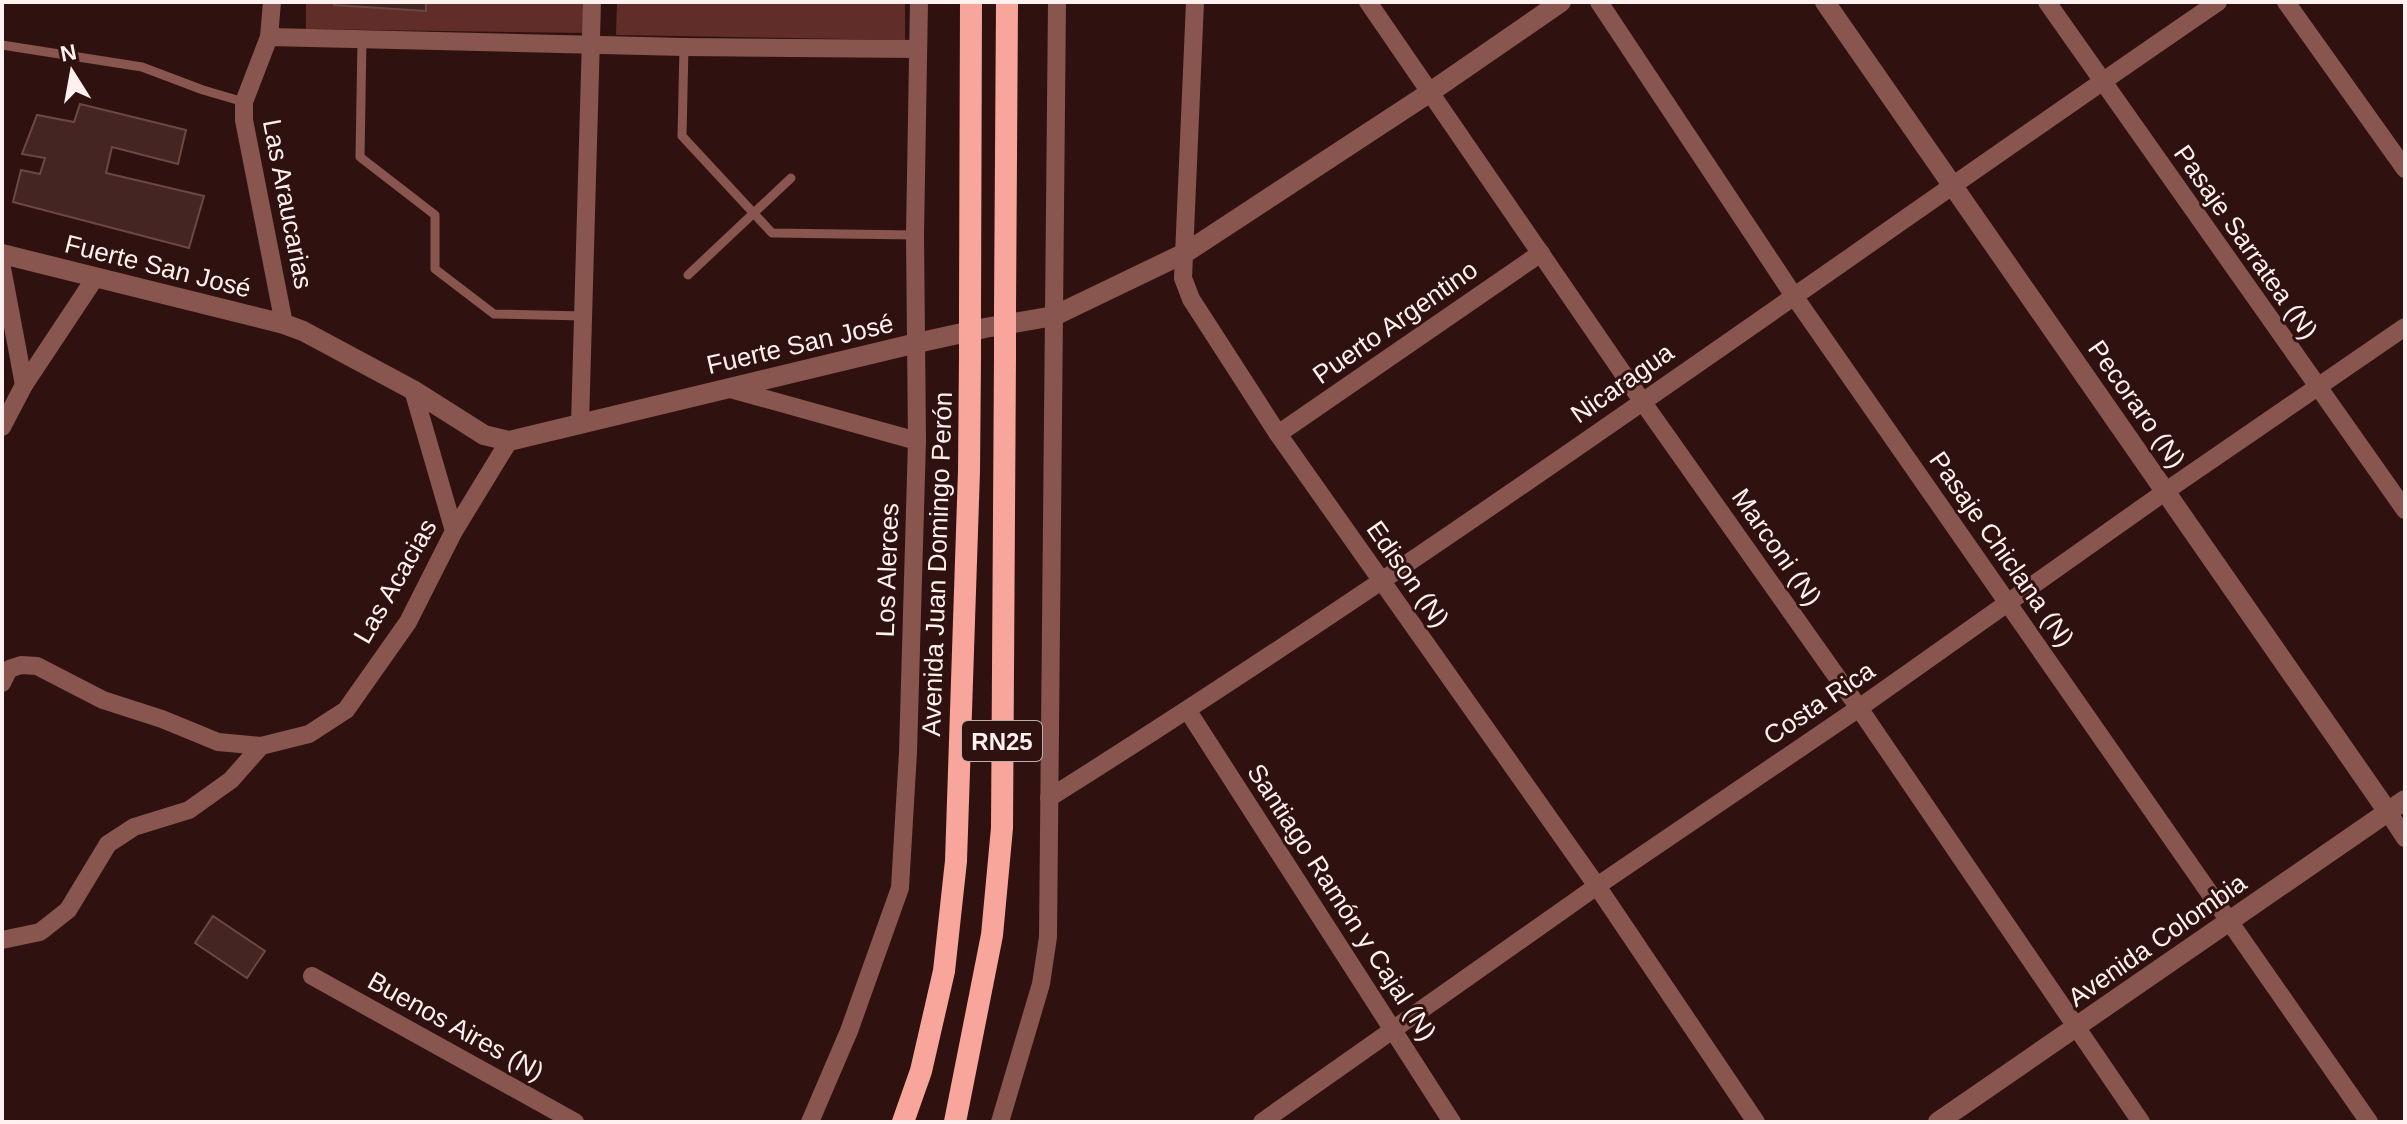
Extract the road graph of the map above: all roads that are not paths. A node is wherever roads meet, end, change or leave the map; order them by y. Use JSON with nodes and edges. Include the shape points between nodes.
{"nodes":[{"id":1,"x":272,"y":2,"type":"edge"},
{"id":2,"x":592,"y":2,"type":"edge"},
{"id":3,"x":919,"y":2,"type":"edge"},
{"id":4,"x":971,"y":2,"type":"edge"},
{"id":5,"x":1007,"y":2,"type":"edge"},
{"id":6,"x":1057,"y":2,"type":"edge"},
{"id":7,"x":1195,"y":2,"type":"edge"},
{"id":8,"x":1368,"y":2,"type":"edge"},
{"id":9,"x":1561,"y":2,"type":"edge"},
{"id":10,"x":1599,"y":2,"type":"edge"},
{"id":11,"x":1825,"y":2,"type":"edge"},
{"id":12,"x":2047,"y":2,"type":"edge"},
{"id":13,"x":2218,"y":2,"type":"edge"},
{"id":14,"x":2286,"y":2,"type":"edge"},
{"id":15,"x":269,"y":37,"type":"junction"},
{"id":16,"x":362,"y":39,"type":"junction"},
{"id":17,"x":591,"y":43,"type":"junction"},
{"id":18,"x":2,"y":45,"type":"edge"},
{"id":19,"x":684,"y":47,"type":"junction"},
{"id":20,"x":918,"y":49,"type":"junction"},
{"id":21,"x":2101,"y":82,"type":"junction"},
{"id":22,"x":1429,"y":93,"type":"junction"},
{"id":23,"x":244,"y":102,"type":"junction"},
{"id":24,"x":2405,"y":169,"type":"edge"},
{"id":25,"x":791,"y":178,"type":"dead end"},
{"id":26,"x":1953,"y":186,"type":"junction"},
{"id":27,"x":754,"y":213,"type":"junction"},
{"id":28,"x":915,"y":235,"type":"junction"},
{"id":29,"x":1185,"y":253,"type":"junction"},
{"id":30,"x":1541,"y":253,"type":"junction"},
{"id":31,"x":2,"y":254,"type":"edge"},
{"id":32,"x":2,"y":268,"type":"edge"},
{"id":33,"x":688,"y":275,"type":"dead end"},
{"id":34,"x":95,"y":278,"type":"junction"},
{"id":35,"x":1794,"y":296,"type":"junction"},
{"id":36,"x":583,"y":316,"type":"junction"},
{"id":37,"x":1054,"y":316,"type":"junction"},
{"id":38,"x":284,"y":324,"type":"junction"},
{"id":39,"x":2405,"y":327,"type":"edge"},
{"id":40,"x":917,"y":343,"type":"junction"},
{"id":41,"x":24,"y":385,"type":"junction"},
{"id":42,"x":727,"y":388,"type":"junction"},
{"id":43,"x":2318,"y":388,"type":"junction"},
{"id":44,"x":413,"y":390,"type":"junction"},
{"id":45,"x":1642,"y":401,"type":"junction"},
{"id":46,"x":580,"y":424,"type":"junction"},
{"id":47,"x":2,"y":427,"type":"edge"},
{"id":48,"x":1278,"y":434,"type":"junction"},
{"id":49,"x":509,"y":441,"type":"junction"},
{"id":50,"x":917,"y":441,"type":"junction"},
{"id":51,"x":2166,"y":491,"type":"junction"},
{"id":52,"x":2405,"y":510,"type":"edge"},
{"id":53,"x":454,"y":531,"type":"junction"},
{"id":54,"x":1382,"y":581,"type":"junction"},
{"id":55,"x":2008,"y":603,"type":"junction"},
{"id":56,"x":2,"y":683,"type":"edge"},
{"id":57,"x":1859,"y":708,"type":"junction"},
{"id":58,"x":1188,"y":711,"type":"junction"},
{"id":59,"x":261,"y":746,"type":"junction"},
{"id":60,"x":1049,"y":798,"type":"junction"},
{"id":61,"x":2405,"y":800,"type":"edge"},
{"id":62,"x":2388,"y":812,"type":"junction"},
{"id":63,"x":2405,"y":838,"type":"edge"},
{"id":64,"x":1597,"y":886,"type":"junction"},
{"id":65,"x":2229,"y":920,"type":"junction"},
{"id":66,"x":2,"y":940,"type":"edge"},
{"id":67,"x":312,"y":976,"type":"dead end"},
{"id":68,"x":2077,"y":1028,"type":"junction"},
{"id":69,"x":1393,"y":1030,"type":"junction"},
{"id":70,"x":575,"y":1122,"type":"edge"},
{"id":71,"x":810,"y":1122,"type":"edge"},
{"id":72,"x":903,"y":1122,"type":"edge"},
{"id":73,"x":955,"y":1122,"type":"edge"},
{"id":74,"x":1000,"y":1122,"type":"edge"},
{"id":75,"x":1262,"y":1122,"type":"edge"},
{"id":76,"x":1452,"y":1122,"type":"edge"},
{"id":77,"x":1756,"y":1122,"type":"edge"},
{"id":78,"x":1938,"y":1122,"type":"edge"},
{"id":79,"x":2141,"y":1122,"type":"edge"},
{"id":80,"x":2369,"y":1122,"type":"edge"}],
"edges":[{"from":1,"to":15,"type":"street","name":"Las Araucarias"},
{"from":2,"to":17,"type":"street"},
{"from":3,"to":20,"type":"street","name":"Los Alerces"},
{"from":4,"to":72,"type":"highway","name":"Avenida Juan Domingo Perón","number":"RN25","bridge":true,"via":[[969,471],[956,861],[944,971],[921,1071]]},
{"from":5,"to":73,"type":"highway","number":"RN25","bridge":true,"via":[[1002,828],[992,935]]},
{"from":6,"to":37,"type":"street"},
{"from":7,"to":29,"type":"street","name":"Edison (N)"},
{"from":8,"to":22,"type":"street","name":"Marconi (N)"},
{"from":9,"to":22,"type":"street","name":"Fuerte San José"},
{"from":10,"to":35,"type":"street","name":"Pasaje Chiclana (N)"},
{"from":11,"to":26,"type":"street","name":"Pecoraro (N)"},
{"from":12,"to":21,"type":"street","name":"Pasaje Sarratea (N)"},
{"from":13,"to":21,"type":"street","name":"Nicaragua"},
{"from":14,"to":24,"type":"street"},
{"from":15,"to":16,"type":"street"},
{"from":15,"to":23,"type":"street","name":"Las Araucarias"},
{"from":16,"to":17,"type":"street"},
{"from":16,"to":36,"type":"lane","via":[[360,157],[435,215],[435,269],[494,314]]},
{"from":17,"to":19,"type":"street"},
{"from":17,"to":36,"type":"street"},
{"from":18,"to":23,"type":"lane","via":[[142,67]]},
{"from":19,"to":20,"type":"street"},
{"from":19,"to":27,"type":"lane","via":[[682,136]]},
{"from":20,"to":28,"type":"street","name":"Los Alerces"},
{"from":21,"to":26,"type":"street","name":"Nicaragua"},
{"from":21,"to":43,"type":"street","name":"Pasaje Sarratea (N)"},
{"from":22,"to":29,"type":"street","name":"Fuerte San José"},
{"from":22,"to":30,"type":"street","name":"Marconi (N)"},
{"from":23,"to":38,"type":"street","name":"Las Araucarias"},
{"from":25,"to":27,"type":"lane"},
{"from":26,"to":35,"type":"street","name":"Nicaragua"},
{"from":26,"to":51,"type":"street","name":"Pecoraro (N)"},
{"from":27,"to":28,"type":"lane","via":[[772,233]]},
{"from":27,"to":33,"type":"lane"},
{"from":28,"to":40,"type":"street","name":"Los Alerces"},
{"from":29,"to":37,"type":"street","name":"Fuerte San José"},
{"from":29,"to":48,"type":"street","name":"Edison (N)","via":[[1183,278],[1191,299]]},
{"from":30,"to":45,"type":"street","name":"Marconi (N)"},
{"from":30,"to":48,"type":"street","name":"Puerto Argentino"},
{"from":31,"to":34,"type":"street","name":"Fuerte San José"},
{"from":32,"to":41,"type":"street"},
{"from":34,"to":38,"type":"street","name":"Fuerte San José"},
{"from":34,"to":41,"type":"street"},
{"from":35,"to":45,"type":"street","name":"Nicaragua"},
{"from":35,"to":55,"type":"street","name":"Pasaje Chiclana (N)"},
{"from":36,"to":46,"type":"street"},
{"from":37,"to":40,"type":"street","name":"Fuerte San José"},
{"from":37,"to":60,"type":"street"},
{"from":38,"to":44,"type":"street","name":"Fuerte San José"},
{"from":39,"to":43,"type":"street","name":"Costa Rica"},
{"from":40,"to":42,"type":"street","name":"Fuerte San José"},
{"from":40,"to":50,"type":"street","name":"Los Alerces"},
{"from":41,"to":47,"type":"street"},
{"from":42,"to":46,"type":"street","name":"Fuerte San José"},
{"from":42,"to":50,"type":"street"},
{"from":43,"to":51,"type":"street","name":"Costa Rica"},
{"from":43,"to":52,"type":"street","name":"Pasaje Sarratea (N)"},
{"from":44,"to":49,"type":"street","name":"Fuerte San José","via":[[484,435]]},
{"from":44,"to":53,"type":"street"},
{"from":45,"to":54,"type":"street","name":"Nicaragua"},
{"from":45,"to":57,"type":"street","name":"Marconi (N)"},
{"from":46,"to":49,"type":"street","name":"Fuerte San José"},
{"from":48,"to":54,"type":"street","name":"Edison (N)"},
{"from":49,"to":53,"type":"street","name":"Las Acacias"},
{"from":50,"to":71,"type":"street","name":"Los Alerces","via":[[900,888]]},
{"from":51,"to":55,"type":"street","name":"Costa Rica"},
{"from":51,"to":62,"type":"street","name":"Pecoraro (N)"},
{"from":53,"to":59,"type":"street","name":"Las Acacias","via":[[408,622],[346,710],[309,734]]},
{"from":54,"to":58,"type":"street","name":"Nicaragua"},
{"from":54,"to":64,"type":"street","name":"Edison (N)"},
{"from":55,"to":57,"type":"street","name":"Costa Rica"},
{"from":55,"to":65,"type":"street","name":"Pasaje Chiclana (N)"},
{"from":56,"to":59,"type":"street","name":"Las Acacias","via":[[9,669],[37,666],[103,700],[218,742]]},
{"from":57,"to":64,"type":"street","name":"Costa Rica"},
{"from":57,"to":68,"type":"street","name":"Marconi (N)"},
{"from":58,"to":60,"type":"street","name":"Nicaragua"},
{"from":58,"to":69,"type":"street","name":"Santiago Ramón y Cajal (N)"},
{"from":59,"to":66,"type":"street","via":[[231,780],[189,810],[134,827],[108,844],[59,918],[40,932]]},
{"from":60,"to":74,"type":"street","via":[[1048,937],[1041,984]]},
{"from":61,"to":62,"type":"street","name":"Avenida Colombia"},
{"from":62,"to":63,"type":"street","name":"Pecoraro (N)"},
{"from":62,"to":65,"type":"street","name":"Avenida Colombia"},
{"from":64,"to":69,"type":"street","name":"Costa Rica"},
{"from":64,"to":77,"type":"street","name":"Edison (N)"},
{"from":65,"to":68,"type":"street","name":"Avenida Colombia"},
{"from":65,"to":80,"type":"street","name":"Pasaje Chiclana (N)"},
{"from":67,"to":70,"type":"street","name":"Buenos Aires (N)"},
{"from":68,"to":78,"type":"street","name":"Avenida Colombia"},
{"from":68,"to":79,"type":"street","name":"Marconi (N)"},
{"from":69,"to":75,"type":"street","name":"Costa Rica"},
{"from":69,"to":76,"type":"street","name":"Santiago Ramón y Cajal (N)"}]}
